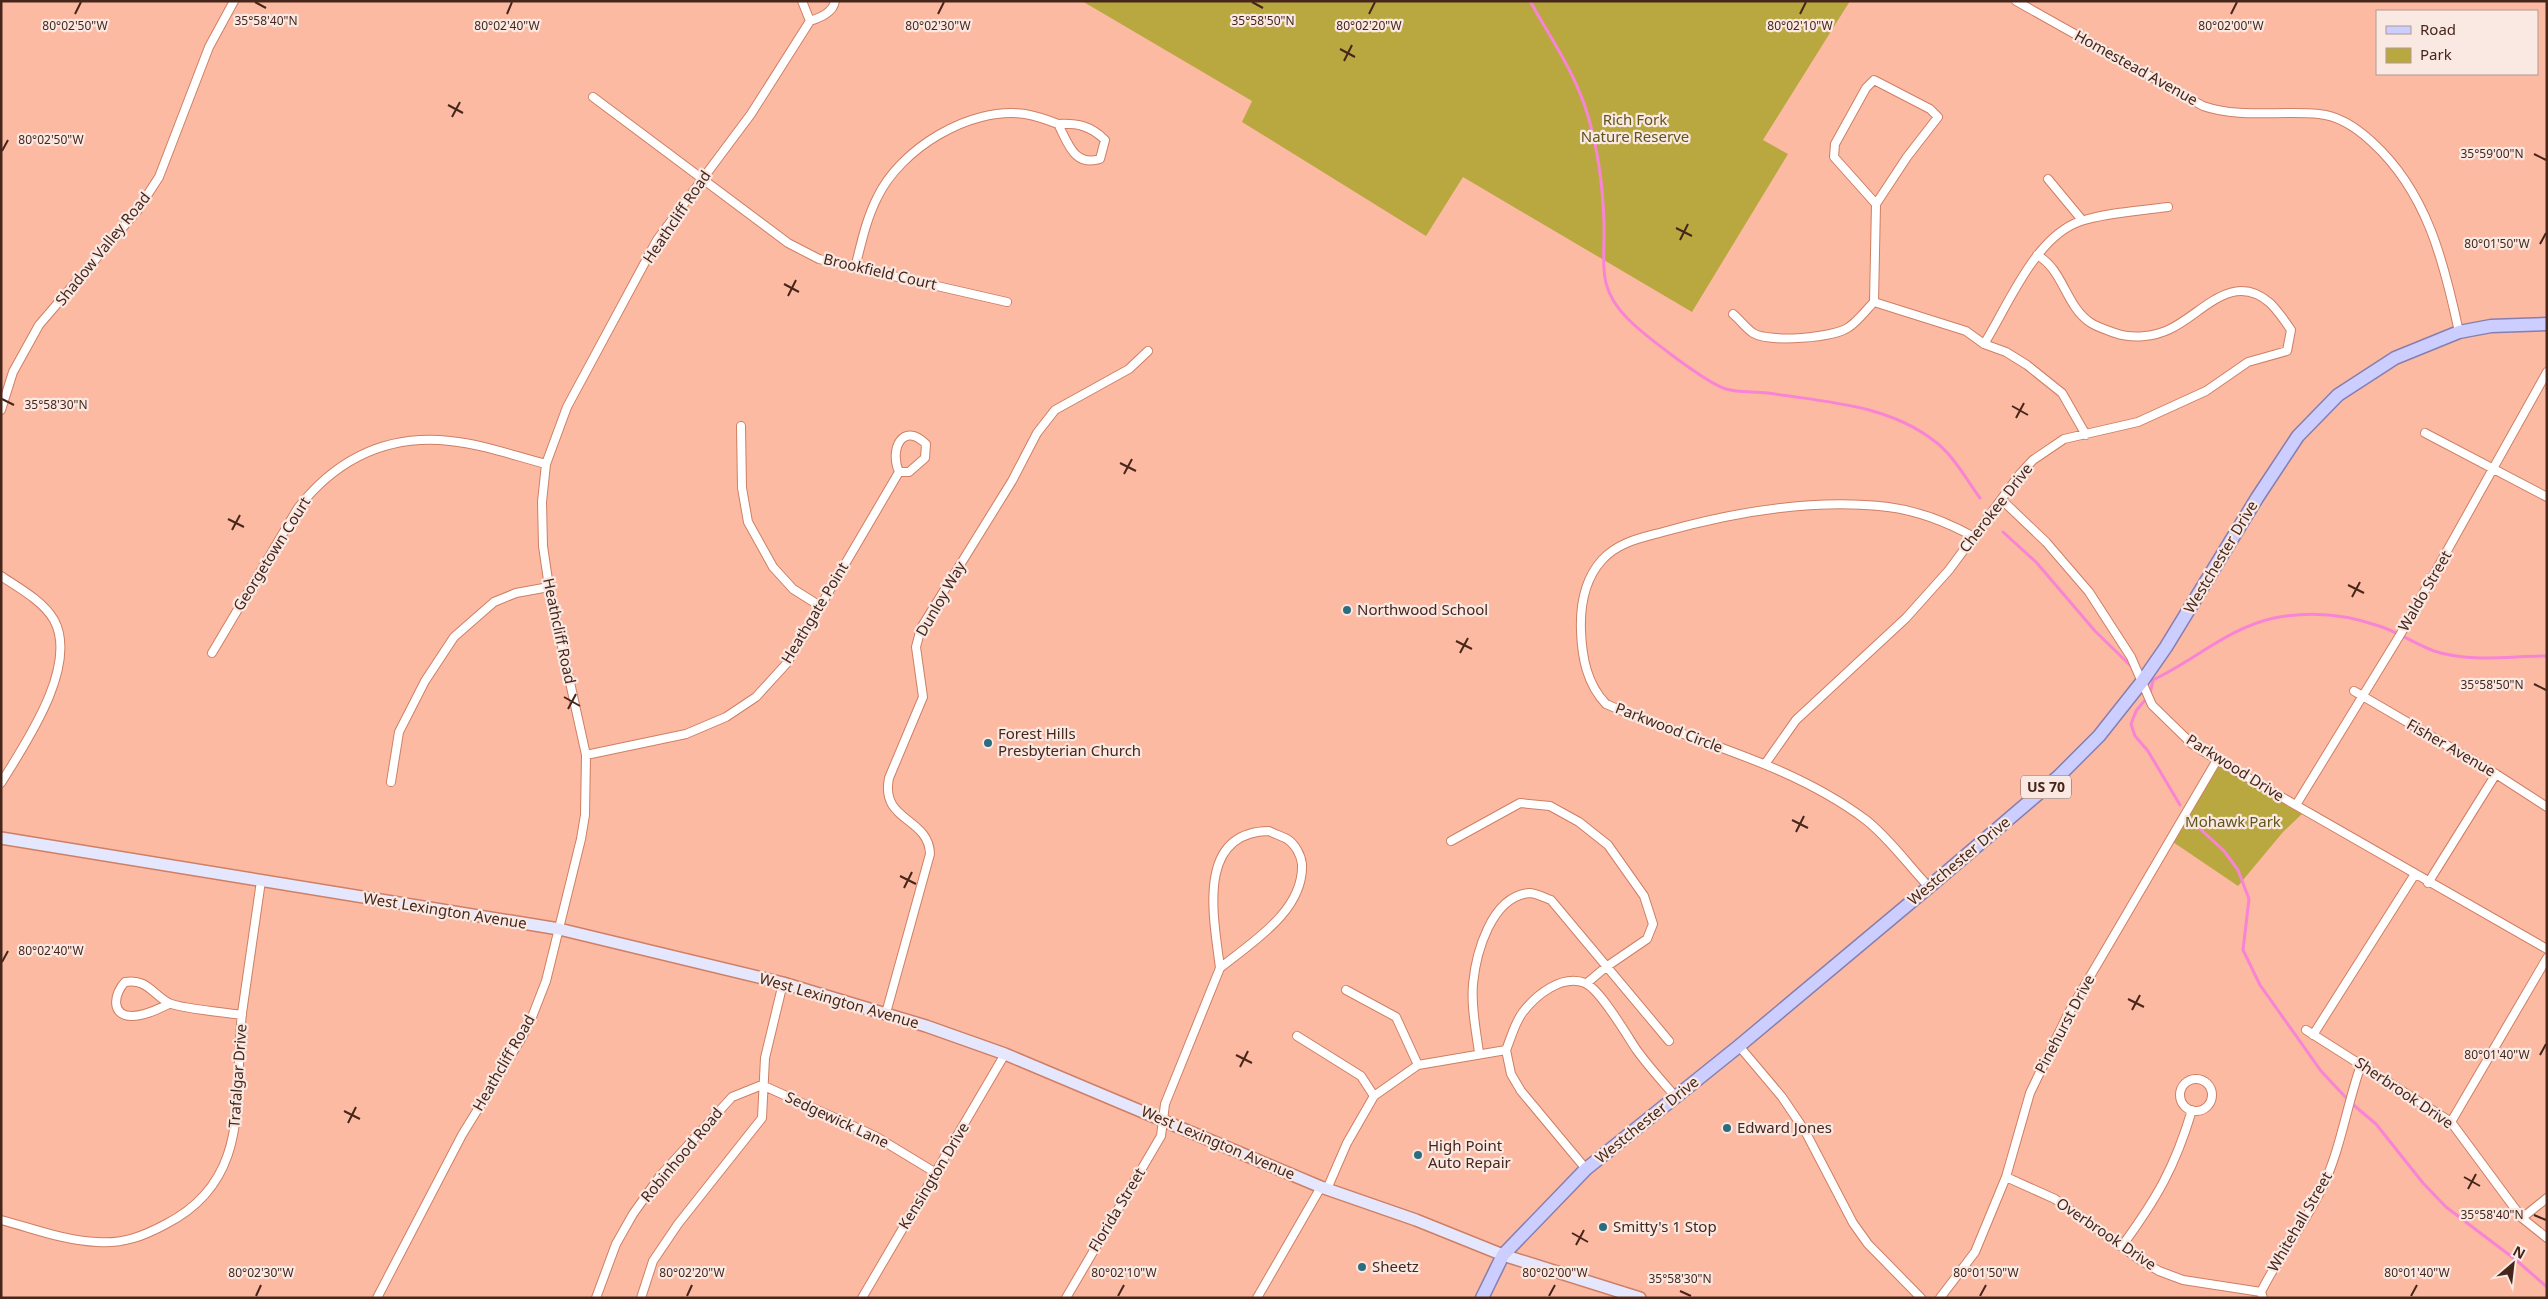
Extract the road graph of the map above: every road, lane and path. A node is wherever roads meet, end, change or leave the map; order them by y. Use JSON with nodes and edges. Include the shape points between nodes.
{"nodes":[{"id":1,"x":234,"y":1,"type":"edge"},
{"id":2,"x":802,"y":1,"type":"edge"},
{"id":3,"x":835,"y":1,"type":"edge"},
{"id":4,"x":2016,"y":1,"type":"edge"},
{"id":5,"x":810,"y":22,"type":"junction"},
{"id":6,"x":592,"y":97,"type":"dead end"},
{"id":7,"x":1058,"y":124,"type":"junction"},
{"id":8,"x":702,"y":178,"type":"junction"},
{"id":9,"x":2048,"y":179,"type":"dead end"},
{"id":10,"x":1876,"y":204,"type":"junction"},
{"id":11,"x":2168,"y":207,"type":"dead end"},
{"id":12,"x":2082,"y":220,"type":"junction"},
{"id":13,"x":2037,"y":255,"type":"junction"},
{"id":14,"x":856,"y":268,"type":"junction"},
{"id":15,"x":1007,"y":302,"type":"dead end"},
{"id":16,"x":1874,"y":302,"type":"junction"},
{"id":17,"x":1733,"y":314,"type":"dead end"},
{"id":18,"x":2547,"y":324,"type":"edge"},
{"id":19,"x":2459,"y":332,"type":"junction"},
{"id":20,"x":1984,"y":344,"type":"junction"},
{"id":21,"x":1148,"y":351,"type":"dead end"},
{"id":22,"x":2547,"y":372,"type":"edge"},
{"id":23,"x":1,"y":410,"type":"edge"},
{"id":24,"x":740,"y":426,"type":"dead end"},
{"id":25,"x":2425,"y":433,"type":"dead end"},
{"id":26,"x":2086,"y":434,"type":"junction"},
{"id":27,"x":546,"y":464,"type":"junction"},
{"id":28,"x":2494,"y":469,"type":"junction"},
{"id":29,"x":899,"y":472,"type":"junction"},
{"id":30,"x":2547,"y":497,"type":"edge"},
{"id":31,"x":2002,"y":500,"type":"junction"},
{"id":32,"x":1974,"y":537,"type":"junction"},
{"id":33,"x":1,"y":576,"type":"edge"},
{"id":34,"x":549,"y":587,"type":"junction"},
{"id":35,"x":820,"y":606,"type":"junction"},
{"id":36,"x":212,"y":652,"type":"dead end"},
{"id":37,"x":2141,"y":683,"type":"junction"},
{"id":38,"x":2354,"y":691,"type":"dead end"},
{"id":39,"x":2363,"y":697,"type":"junction"},
{"id":40,"x":586,"y":755,"type":"junction"},
{"id":41,"x":2217,"y":760,"type":"junction"},
{"id":42,"x":1765,"y":764,"type":"junction"},
{"id":43,"x":2496,"y":774,"type":"junction"},
{"id":44,"x":1,"y":782,"type":"edge"},
{"id":45,"x":391,"y":782,"type":"dead end"},
{"id":46,"x":2296,"y":805,"type":"junction"},
{"id":47,"x":2547,"y":807,"type":"edge"},
{"id":48,"x":1,"y":838,"type":"edge"},
{"id":49,"x":1451,"y":841,"type":"dead end"},
{"id":50,"x":2415,"y":874,"type":"junction"},
{"id":51,"x":261,"y":881,"type":"junction"},
{"id":52,"x":2428,"y":882,"type":"junction"},
{"id":53,"x":1929,"y":887,"type":"junction"},
{"id":54,"x":559,"y":929,"type":"junction"},
{"id":55,"x":2547,"y":949,"type":"edge"},
{"id":56,"x":2547,"y":958,"type":"edge"},
{"id":57,"x":1606,"y":967,"type":"junction"},
{"id":58,"x":1220,"y":968,"type":"junction"},
{"id":59,"x":783,"y":983,"type":"junction"},
{"id":60,"x":1587,"y":983,"type":"junction"},
{"id":61,"x":1346,"y":990,"type":"dead end"},
{"id":62,"x":169,"y":1004,"type":"junction"},
{"id":63,"x":886,"y":1013,"type":"junction"},
{"id":64,"x":242,"y":1015,"type":"junction"},
{"id":65,"x":1297,"y":1036,"type":"dead end"},
{"id":66,"x":1670,"y":1041,"type":"dead end"},
{"id":67,"x":1740,"y":1046,"type":"junction"},
{"id":68,"x":1506,"y":1050,"type":"junction"},
{"id":69,"x":1479,"y":1053,"type":"junction"},
{"id":70,"x":1005,"y":1054,"type":"junction"},
{"id":71,"x":1418,"y":1065,"type":"junction"},
{"id":72,"x":2361,"y":1065,"type":"junction"},
{"id":73,"x":762,"y":1085,"type":"junction"},
{"id":74,"x":1374,"y":1096,"type":"junction"},
{"id":75,"x":1675,"y":1096,"type":"junction"},
{"id":76,"x":2192,"y":1110,"type":"junction"},
{"id":77,"x":1164,"y":1120,"type":"junction"},
{"id":78,"x":2451,"y":1122,"type":"junction"},
{"id":79,"x":1586,"y":1168,"type":"junction"},
{"id":80,"x":936,"y":1173,"type":"junction"},
{"id":81,"x":2006,"y":1177,"type":"junction"},
{"id":82,"x":1324,"y":1188,"type":"junction"},
{"id":83,"x":2547,"y":1198,"type":"edge"},
{"id":84,"x":2522,"y":1218,"type":"junction"},
{"id":85,"x":1,"y":1220,"type":"edge"},
{"id":86,"x":2547,"y":1238,"type":"edge"},
{"id":87,"x":2122,"y":1246,"type":"junction"},
{"id":88,"x":1504,"y":1255,"type":"junction"},
{"id":89,"x":2262,"y":1295,"type":"edge"},
{"id":90,"x":377,"y":1298,"type":"edge"},
{"id":91,"x":596,"y":1298,"type":"edge"},
{"id":92,"x":641,"y":1298,"type":"edge"},
{"id":93,"x":862,"y":1298,"type":"edge"},
{"id":94,"x":1066,"y":1298,"type":"edge"},
{"id":95,"x":1257,"y":1298,"type":"edge"},
{"id":96,"x":1482,"y":1298,"type":"edge"},
{"id":97,"x":1640,"y":1298,"type":"edge"},
{"id":98,"x":1921,"y":1298,"type":"edge"},
{"id":99,"x":1940,"y":1298,"type":"edge"}],
"edges":[{"from":1,"to":23,"type":"street","name":"Shadow Valley Road","via":[[209,47],[159,177],[131,218],[39,325],[13,372]]},
{"from":2,"to":5,"type":"street"},
{"from":3,"to":5,"type":"street","name":"Heathcliff Road","via":[[834,6]]},
{"from":4,"to":19,"type":"street","name":"Homestead Avenue","via":[[2202,106],[2231,113],[2320,114],[2342,121],[2363,134],[2404,178],[2425,213],[2447,278]]},
{"from":5,"to":8,"type":"street","name":"Heathcliff Road","via":[[751,114]]},
{"from":6,"to":8,"type":"street","name":"Brookfield Court"},
{"from":7,"to":7,"type":"street","via":[[1082,160],[1100,159],[1105,140],[1099,134],[1077,123]]},
{"from":7,"to":14,"type":"street","via":[[1024,114],[997,114],[960,124],[929,140],[900,164],[878,197],[866,226]]},
{"from":8,"to":14,"type":"street","name":"Brookfield Court","via":[[788,243],[819,259]]},
{"from":8,"to":27,"type":"street","name":"Heathcliff Road","via":[[652,248],[567,407]]},
{"from":9,"to":12,"type":"street"},
{"from":10,"to":10,"type":"street","via":[[1906,157],[1938,117],[1930,109],[1874,80],[1866,88],[1833,153]]},
{"from":10,"to":16,"type":"street"},
{"from":11,"to":12,"type":"street"},
{"from":12,"to":13,"type":"street","via":[[2071,225]]},
{"from":13,"to":20,"type":"street"},
{"from":13,"to":26,"type":"street","name":"Cherokee Drive","via":[[2047,260],[2079,312],[2091,323],[2115,333],[2131,337],[2161,334],[2208,302],[2238,291],[2251,293],[2271,304],[2291,330],[2287,351],[2248,362],[2206,391],[2138,422]]},
{"from":14,"to":15,"type":"street","name":"Brookfield Court"},
{"from":16,"to":17,"type":"street","via":[[1849,327],[1837,333],[1790,338],[1770,338],[1754,333]]},
{"from":16,"to":20,"type":"street","via":[[1966,331]]},
{"from":18,"to":19,"type":"main road","name":"Westchester Drive","number":"US 70","via":[[2491,326]]},
{"from":19,"to":37,"type":"main road","name":"Westchester Drive","number":"US 70","via":[[2396,358],[2338,396],[2298,436]]},
{"from":20,"to":26,"type":"street","via":[[2027,365],[2062,393]]},
{"from":21,"to":63,"type":"street","name":"Dunloy Way","via":[[1129,369],[1055,410],[1046,420],[1012,482],[921,628],[916,647],[923,697],[889,778],[887,792],[893,807],[926,837],[930,854]]},
{"from":22,"to":28,"type":"street","name":"Waldo Street"},
{"from":24,"to":35,"type":"street","via":[[742,488],[748,522],[773,567],[793,589]]},
{"from":25,"to":28,"type":"street"},
{"from":26,"to":31,"type":"street","name":"Cherokee Drive","via":[[2064,439],[2033,460]]},
{"from":27,"to":34,"type":"street","name":"Heathcliff Road","via":[[542,544]]},
{"from":27,"to":36,"type":"street","name":"Georgetown Court","via":[[450,440],[408,442],[377,448],[340,466],[315,487],[298,508]]},
{"from":28,"to":30,"type":"street"},
{"from":28,"to":39,"type":"street","name":"Waldo Street"},
{"from":29,"to":29,"type":"street","via":[[894,456],[898,444],[909,435],[920,439],[926,444],[926,458],[909,472]]},
{"from":29,"to":35,"type":"street","name":"Heathgate Point"},
{"from":31,"to":32,"type":"street","name":"Cherokee Drive"},
{"from":31,"to":37,"type":"street","name":"Parkwood Drive","via":[[2046,542],[2088,592],[2119,636]]},
{"from":32,"to":42,"type":"street","name":"Cherokee Drive","via":[[1906,618],[1796,720]]},
{"from":32,"to":42,"type":"street","name":"Parkwood Circle","via":[[1932,517],[1888,507],[1794,508],[1682,527],[1628,542],[1602,560],[1583,594],[1580,617],[1582,652],[1594,691],[1606,704],[1619,710]]},
{"from":33,"to":44,"type":"street","via":[[46,609],[55,622],[60,660],[45,706]]},
{"from":34,"to":40,"type":"street","name":"Heathcliff Road"},
{"from":34,"to":45,"type":"street","via":[[516,593],[494,602],[454,637],[425,681],[399,732]]},
{"from":35,"to":40,"type":"street","name":"Heathgate Point","via":[[787,663],[756,697],[726,716],[686,734]]},
{"from":37,"to":41,"type":"street","name":"Parkwood Drive","via":[[2152,705],[2192,744]]},
{"from":37,"to":53,"type":"main road","name":"Westchester Drive","number":"US 70","via":[[2099,736],[2059,776]]},
{"from":38,"to":39,"type":"street","name":"Fisher Avenue"},
{"from":39,"to":43,"type":"street","name":"Fisher Avenue"},
{"from":39,"to":46,"type":"street","name":"Waldo Street"},
{"from":40,"to":54,"type":"street","name":"Heathcliff Road","via":[[585,815]]},
{"from":41,"to":46,"type":"street","name":"Parkwood Drive"},
{"from":41,"to":81,"type":"street","name":"Pinehurst Drive","via":[[2068,1014],[2041,1066]]},
{"from":42,"to":53,"type":"street","name":"Parkwood Circle","via":[[1811,784],[1868,821]]},
{"from":43,"to":47,"type":"street","name":"Fisher Avenue"},
{"from":43,"to":52,"type":"street"},
{"from":46,"to":50,"type":"street","name":"Parkwood Drive"},
{"from":48,"to":51,"type":"street","name":"West Lexington Avenue"},
{"from":49,"to":57,"type":"street","via":[[1520,803],[1550,806],[1579,822],[1608,845],[1644,896],[1653,924],[1647,939]]},
{"from":50,"to":52,"type":"street","name":"Parkwood Drive"},
{"from":50,"to":72,"type":"street","name":"Sherbrook Drive","via":[[2310,1033]]},
{"from":51,"to":54,"type":"street","name":"West Lexington Avenue"},
{"from":51,"to":64,"type":"street","name":"Trafalgar Drive"},
{"from":52,"to":55,"type":"street","name":"Parkwood Drive"},
{"from":53,"to":67,"type":"main road","name":"Westchester Drive","number":"US 70"},
{"from":54,"to":59,"type":"street","name":"West Lexington Avenue"},
{"from":54,"to":90,"type":"street","name":"Heathcliff Road","via":[[546,981],[522,1039],[462,1135]]},
{"from":56,"to":78,"type":"street"},
{"from":57,"to":60,"type":"street"},
{"from":57,"to":66,"type":"street"},
{"from":57,"to":69,"type":"street","via":[[1551,900],[1532,893],[1508,902],[1491,924],[1476,963],[1472,1004]]},
{"from":58,"to":58,"type":"street","via":[[1269,928],[1293,900],[1302,878],[1301,856],[1288,839],[1269,832],[1252,832],[1235,840],[1217,866],[1212,901]]},
{"from":58,"to":77,"type":"street","name":"Florida Street","via":[[1165,1104]]},
{"from":59,"to":63,"type":"street","name":"West Lexington Avenue"},
{"from":59,"to":73,"type":"street","via":[[765,1058]]},
{"from":60,"to":68,"type":"street","via":[[1574,980],[1555,985],[1540,996],[1522,1013]]},
{"from":60,"to":75,"type":"street"},
{"from":61,"to":71,"type":"street","via":[[1396,1017]]},
{"from":62,"to":62,"type":"street","via":[[146,984],[134,981],[126,982],[116,996],[115,1004],[120,1012],[129,1016]]},
{"from":62,"to":64,"type":"street"},
{"from":63,"to":70,"type":"street","name":"West Lexington Avenue"},
{"from":64,"to":85,"type":"street","name":"Trafalgar Drive","via":[[235,1130],[226,1160],[212,1188],[187,1213],[144,1236],[98,1242]]},
{"from":65,"to":74,"type":"street","via":[[1361,1076]]},
{"from":67,"to":75,"type":"main road","name":"Westchester Drive","number":"US 70"},
{"from":67,"to":98,"type":"street","via":[[1805,1131],[1853,1223],[1868,1244]]},
{"from":68,"to":69,"type":"street"},
{"from":68,"to":79,"type":"street","via":[[1511,1074],[1521,1091]]},
{"from":69,"to":71,"type":"street"},
{"from":70,"to":77,"type":"street","name":"West Lexington Avenue"},
{"from":70,"to":80,"type":"street","name":"Kensington Drive"},
{"from":71,"to":74,"type":"street"},
{"from":72,"to":78,"type":"street","name":"Sherbrook Drive"},
{"from":72,"to":89,"type":"street","name":"Whitehall Street","via":[[2323,1187],[2274,1267]]},
{"from":73,"to":80,"type":"street","name":"Sedgewick Lane","via":[[875,1136]]},
{"from":73,"to":91,"type":"street","name":"Robinhood Road","via":[[732,1097],[660,1176],[616,1244]]},
{"from":73,"to":92,"type":"street","via":[[762,1118],[678,1224],[653,1261]]},
{"from":74,"to":82,"type":"street"},
{"from":75,"to":79,"type":"main road","name":"Westchester Drive","number":"US 70"},
{"from":76,"to":76,"type":"street","via":[[2202,1110],[2212,1098],[2208,1083],[2198,1079],[2188,1081],[2180,1094],[2183,1104]]},
{"from":76,"to":87,"type":"street","via":[[2163,1186]]},
{"from":77,"to":82,"type":"street","name":"West Lexington Avenue"},
{"from":77,"to":94,"type":"street","name":"Florida Street","via":[[1161,1136]]},
{"from":78,"to":84,"type":"street","name":"Sherbrook Drive"},
{"from":79,"to":88,"type":"main road","name":"Westchester Drive","number":"US 70"},
{"from":80,"to":93,"type":"street","name":"Kensington Drive"},
{"from":81,"to":87,"type":"street","name":"Overbrook Drive","via":[[2055,1199]]},
{"from":81,"to":99,"type":"street","name":"Pinehurst Drive","via":[[1976,1252]]},
{"from":82,"to":88,"type":"street","name":"West Lexington Avenue"},
{"from":82,"to":95,"type":"street"},
{"from":83,"to":84,"type":"street"},
{"from":84,"to":86,"type":"street","name":"Sherbrook Drive"},
{"from":87,"to":89,"type":"street","name":"Overbrook Drive","via":[[2140,1260],[2183,1280]]},
{"from":88,"to":96,"type":"main road","name":"Westchester Drive","number":"US 70"},
{"from":88,"to":97,"type":"street","name":"West Lexington Avenue"}]}
